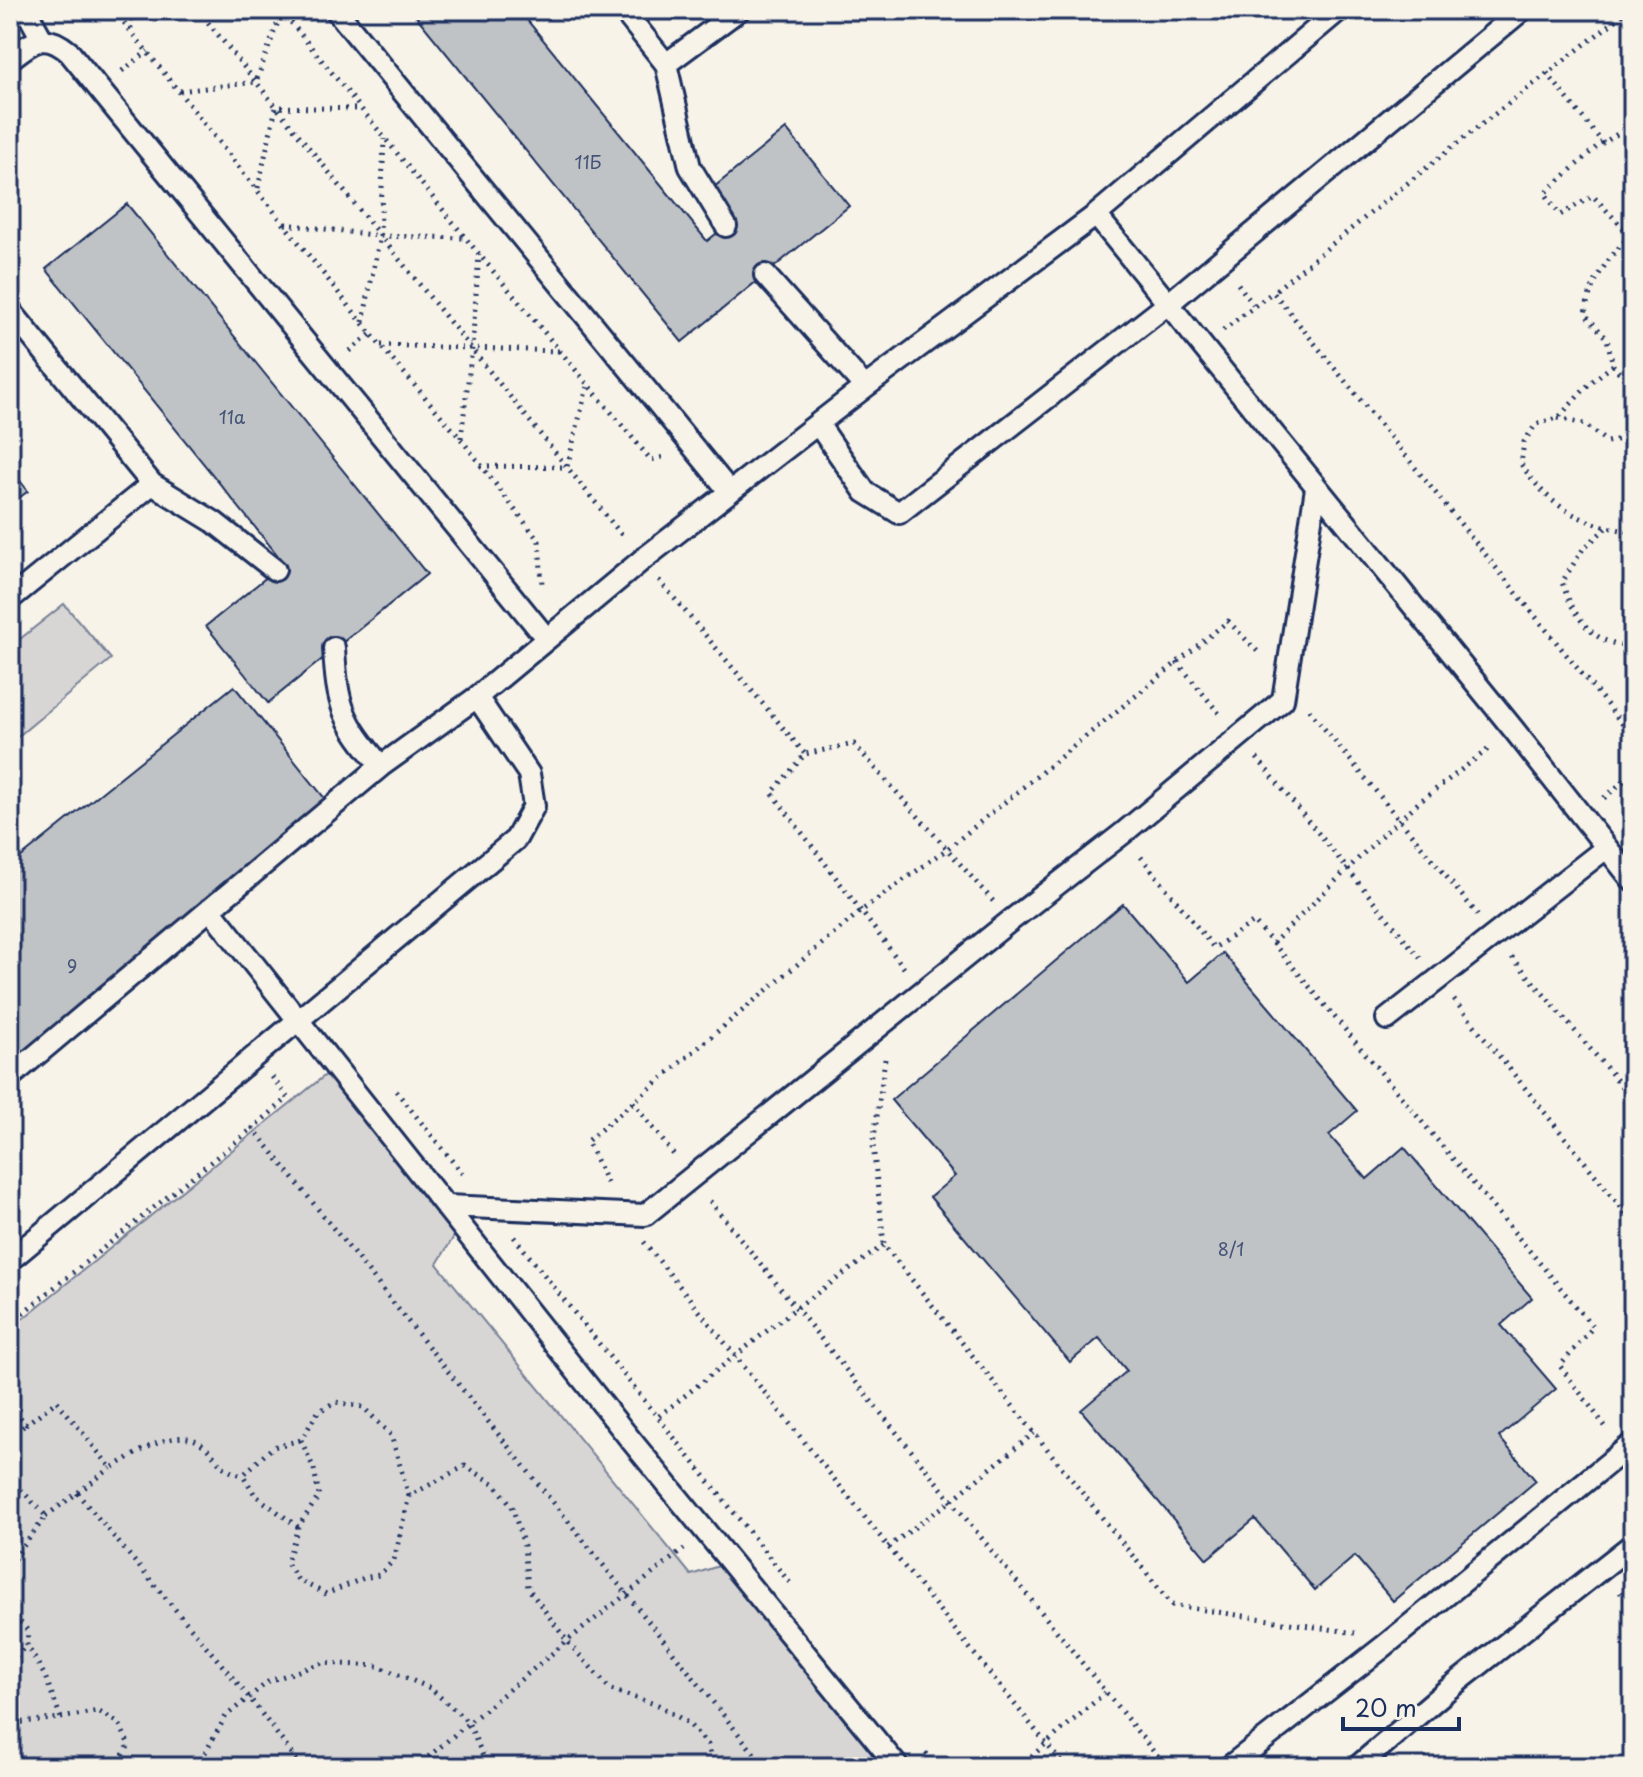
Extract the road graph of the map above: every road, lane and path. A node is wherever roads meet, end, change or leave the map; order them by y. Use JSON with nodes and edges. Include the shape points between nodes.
{"nodes":[{"id":1,"x":26,"y":10,"type":"edge"},
{"id":2,"x":114,"y":10,"type":"edge"},
{"id":3,"x":132,"y":10,"type":"edge"},
{"id":4,"x":198,"y":10,"type":"edge"},
{"id":5,"x":281,"y":10,"type":"edge"},
{"id":6,"x":336,"y":10,"type":"edge"},
{"id":7,"x":623,"y":10,"type":"edge"},
{"id":8,"x":739,"y":10,"type":"edge"},
{"id":9,"x":1339,"y":10,"type":"edge"},
{"id":10,"x":1522,"y":10,"type":"edge"},
{"id":11,"x":1629,"y":10,"type":"edge"},
{"id":12,"x":131,"y":30,"type":"junction"},
{"id":13,"x":42,"y":39,"type":"junction"},
{"id":14,"x":10,"y":59,"type":"edge"},
{"id":15,"x":666,"y":64,"type":"junction"},
{"id":16,"x":1547,"y":73,"type":"junction"},
{"id":17,"x":256,"y":82,"type":"junction"},
{"id":18,"x":179,"y":91,"type":"junction"},
{"id":19,"x":276,"y":107,"type":"junction"},
{"id":20,"x":360,"y":109,"type":"junction"},
{"id":21,"x":1633,"y":124,"type":"edge"},
{"id":22,"x":384,"y":138,"type":"junction"},
{"id":23,"x":1602,"y":142,"type":"junction"},
{"id":24,"x":258,"y":189,"type":"junction"},
{"id":25,"x":1096,"y":215,"type":"junction"},
{"id":26,"x":285,"y":224,"type":"junction"},
{"id":27,"x":726,"y":226,"type":"dead end"},
{"id":28,"x":1632,"y":234,"type":"edge"},
{"id":29,"x":380,"y":236,"type":"junction"},
{"id":30,"x":466,"y":238,"type":"junction"},
{"id":31,"x":479,"y":254,"type":"junction"},
{"id":32,"x":765,"y":275,"type":"dead end"},
{"id":33,"x":1273,"y":292,"type":"junction"},
{"id":34,"x":1168,"y":304,"type":"junction"},
{"id":35,"x":10,"y":310,"type":"edge"},
{"id":36,"x":363,"y":322,"type":"junction"},
{"id":37,"x":380,"y":345,"type":"junction"},
{"id":38,"x":1202,"y":346,"type":"junction"},
{"id":39,"x":472,"y":348,"type":"junction"},
{"id":40,"x":559,"y":351,"type":"junction"},
{"id":41,"x":1613,"y":365,"type":"junction"},
{"id":42,"x":587,"y":386,"type":"junction"},
{"id":43,"x":865,"y":387,"type":"junction"},
{"id":44,"x":1633,"y":394,"type":"edge"},
{"id":45,"x":1558,"y":418,"type":"junction"},
{"id":46,"x":818,"y":424,"type":"junction"},
{"id":47,"x":1633,"y":436,"type":"edge"},
{"id":48,"x":461,"y":439,"type":"junction"},
{"id":49,"x":696,"y":452,"type":"junction"},
{"id":50,"x":480,"y":466,"type":"junction"},
{"id":51,"x":567,"y":467,"type":"junction"},
{"id":52,"x":152,"y":484,"type":"junction"},
{"id":53,"x":1316,"y":488,"type":"junction"},
{"id":54,"x":730,"y":492,"type":"junction"},
{"id":55,"x":1606,"y":528,"type":"junction"},
{"id":56,"x":1633,"y":532,"type":"edge"},
{"id":57,"x":642,"y":560,"type":"junction"},
{"id":58,"x":275,"y":570,"type":"dead end"},
{"id":59,"x":10,"y":599,"type":"edge"},
{"id":60,"x":547,"y":639,"type":"junction"},
{"id":61,"x":334,"y":648,"type":"dead end"},
{"id":62,"x":1633,"y":649,"type":"edge"},
{"id":63,"x":1177,"y":662,"type":"junction"},
{"id":64,"x":1286,"y":683,"type":"junction"},
{"id":65,"x":477,"y":697,"type":"junction"},
{"id":66,"x":1514,"y":730,"type":"junction"},
{"id":67,"x":1239,"y":737,"type":"junction"},
{"id":68,"x":1633,"y":737,"type":"edge"},
{"id":69,"x":805,"y":754,"type":"junction"},
{"id":70,"x":381,"y":766,"type":"junction"},
{"id":71,"x":1400,"y":819,"type":"junction"},
{"id":72,"x":1122,"y":834,"type":"junction"},
{"id":73,"x":1606,"y":848,"type":"junction"},
{"id":74,"x":947,"y":849,"type":"junction"},
{"id":75,"x":1348,"y":868,"type":"junction"},
{"id":76,"x":1633,"y":881,"type":"edge"},
{"id":77,"x":210,"y":909,"type":"junction"},
{"id":78,"x":861,"y":911,"type":"junction"},
{"id":79,"x":1010,"y":921,"type":"junction"},
{"id":80,"x":1495,"y":936,"type":"junction"},
{"id":81,"x":1273,"y":943,"type":"junction"},
{"id":82,"x":1438,"y":980,"type":"junction"},
{"id":83,"x":922,"y":992,"type":"junction"},
{"id":84,"x":1387,"y":1019,"type":"dead end"},
{"id":85,"x":298,"y":1021,"type":"junction"},
{"id":86,"x":885,"y":1054,"type":"dead end"},
{"id":87,"x":255,"y":1056,"type":"junction"},
{"id":88,"x":10,"y":1077,"type":"edge"},
{"id":89,"x":392,"y":1086,"type":"dead end"},
{"id":90,"x":1633,"y":1099,"type":"edge"},
{"id":91,"x":633,"y":1102,"type":"junction"},
{"id":92,"x":253,"y":1128,"type":"junction"},
{"id":93,"x":691,"y":1177,"type":"junction"},
{"id":94,"x":447,"y":1206,"type":"junction"},
{"id":95,"x":491,"y":1208,"type":"junction"},
{"id":96,"x":621,"y":1213,"type":"junction"},
{"id":97,"x":1633,"y":1222,"type":"edge"},
{"id":98,"x":884,"y":1245,"type":"junction"},
{"id":99,"x":10,"y":1260,"type":"edge"},
{"id":100,"x":796,"y":1308,"type":"junction"},
{"id":101,"x":10,"y":1323,"type":"edge"},
{"id":102,"x":735,"y":1356,"type":"junction"},
{"id":103,"x":10,"y":1405,"type":"edge"},
{"id":104,"x":659,"y":1416,"type":"junction"},
{"id":105,"x":26,"y":1424,"type":"junction"},
{"id":106,"x":1034,"y":1433,"type":"junction"},
{"id":107,"x":10,"y":1438,"type":"edge"},
{"id":108,"x":630,"y":1439,"type":"junction"},
{"id":109,"x":301,"y":1440,"type":"junction"},
{"id":110,"x":1628,"y":1447,"type":"edge"},
{"id":111,"x":111,"y":1468,"type":"junction"},
{"id":112,"x":243,"y":1475,"type":"junction"},
{"id":113,"x":10,"y":1478,"type":"edge"},
{"id":114,"x":77,"y":1493,"type":"junction"},
{"id":115,"x":409,"y":1496,"type":"junction"},
{"id":116,"x":952,"y":1500,"type":"junction"},
{"id":117,"x":46,"y":1516,"type":"junction"},
{"id":118,"x":298,"y":1527,"type":"junction"},
{"id":119,"x":707,"y":1531,"type":"junction"},
{"id":120,"x":1633,"y":1544,"type":"edge"},
{"id":121,"x":888,"y":1547,"type":"junction"},
{"id":122,"x":10,"y":1564,"type":"edge"},
{"id":123,"x":794,"y":1588,"type":"dead end"},
{"id":124,"x":626,"y":1595,"type":"junction"},
{"id":125,"x":10,"y":1610,"type":"edge"},
{"id":126,"x":567,"y":1641,"type":"junction"},
{"id":127,"x":27,"y":1645,"type":"junction"},
{"id":128,"x":1383,"y":1647,"type":"junction"},
{"id":129,"x":10,"y":1662,"type":"edge"},
{"id":130,"x":1106,"y":1692,"type":"junction"},
{"id":131,"x":249,"y":1697,"type":"junction"},
{"id":132,"x":61,"y":1718,"type":"junction"},
{"id":133,"x":10,"y":1720,"type":"edge"},
{"id":134,"x":468,"y":1722,"type":"junction"},
{"id":135,"x":919,"y":1744,"type":"dead end"},
{"id":136,"x":1046,"y":1744,"type":"junction"},
{"id":137,"x":116,"y":1767,"type":"edge"},
{"id":138,"x":197,"y":1767,"type":"edge"},
{"id":139,"x":302,"y":1767,"type":"edge"},
{"id":140,"x":416,"y":1767,"type":"edge"},
{"id":141,"x":488,"y":1767,"type":"edge"},
{"id":142,"x":713,"y":1767,"type":"edge"},
{"id":143,"x":765,"y":1767,"type":"edge"},
{"id":144,"x":898,"y":1767,"type":"edge"},
{"id":145,"x":938,"y":1767,"type":"edge"},
{"id":146,"x":1019,"y":1767,"type":"edge"},
{"id":147,"x":1065,"y":1767,"type":"edge"},
{"id":148,"x":1166,"y":1767,"type":"edge"},
{"id":149,"x":1229,"y":1767,"type":"edge"},
{"id":150,"x":1357,"y":1767,"type":"edge"}],
"edges":[{"from":1,"to":13,"type":"lane"},
{"from":2,"to":12,"type":"path"},
{"from":3,"to":12,"type":"path"},
{"from":4,"to":17,"type":"path"},
{"from":5,"to":17,"type":"path"},
{"from":5,"to":20,"type":"path"},
{"from":6,"to":49,"type":"lane"},
{"from":7,"to":15,"type":"lane"},
{"from":8,"to":15,"type":"lane"},
{"from":9,"to":25,"type":"lane"},
{"from":10,"to":34,"type":"lane"},
{"from":11,"to":16,"type":"path"},
{"from":12,"to":18,"type":"path"},
{"from":13,"to":14,"type":"lane"},
{"from":13,"to":60,"type":"lane","via":[[56,41],[69,52]]},
{"from":15,"to":27,"type":"lane","via":[[690,167]]},
{"from":16,"to":23,"type":"path"},
{"from":16,"to":33,"type":"path"},
{"from":17,"to":18,"type":"path"},
{"from":17,"to":19,"type":"path"},
{"from":18,"to":24,"type":"path"},
{"from":19,"to":20,"type":"path"},
{"from":19,"to":24,"type":"path"},
{"from":19,"to":29,"type":"path"},
{"from":20,"to":22,"type":"path"},
{"from":21,"to":23,"type":"path"},
{"from":22,"to":29,"type":"path"},
{"from":22,"to":30,"type":"path"},
{"from":23,"to":28,"type":"path","via":[[1545,193],[1560,215],[1593,196]]},
{"from":24,"to":26,"type":"path"},
{"from":25,"to":34,"type":"lane"},
{"from":25,"to":43,"type":"lane"},
{"from":26,"to":29,"type":"path"},
{"from":26,"to":36,"type":"path"},
{"from":28,"to":41,"type":"path","via":[[1608,259],[1588,293],[1585,314],[1607,339]]},
{"from":29,"to":30,"type":"path"},
{"from":29,"to":36,"type":"path"},
{"from":29,"to":39,"type":"path"},
{"from":30,"to":31,"type":"path"},
{"from":31,"to":39,"type":"path"},
{"from":31,"to":40,"type":"path"},
{"from":32,"to":43,"type":"lane"},
{"from":33,"to":38,"type":"path"},
{"from":33,"to":68,"type":"path"},
{"from":34,"to":38,"type":"lane"},
{"from":34,"to":46,"type":"lane","via":[[899,513],[865,492]]},
{"from":35,"to":52,"type":"lane"},
{"from":36,"to":37,"type":"path"},
{"from":37,"to":39,"type":"path"},
{"from":37,"to":48,"type":"path"},
{"from":38,"to":53,"type":"lane"},
{"from":39,"to":40,"type":"path"},
{"from":39,"to":48,"type":"path"},
{"from":39,"to":51,"type":"path"},
{"from":40,"to":42,"type":"path"},
{"from":41,"to":44,"type":"path"},
{"from":41,"to":45,"type":"path"},
{"from":42,"to":49,"type":"path","via":[[651,460]]},
{"from":42,"to":51,"type":"path"},
{"from":43,"to":46,"type":"lane"},
{"from":45,"to":47,"type":"path","via":[[1584,424],[1607,442]]},
{"from":45,"to":55,"type":"path","via":[[1536,424],[1524,442],[1521,464],[1549,501]]},
{"from":46,"to":54,"type":"lane"},
{"from":48,"to":50,"type":"path"},
{"from":49,"to":54,"type":"lane"},
{"from":50,"to":51,"type":"path"},
{"from":50,"to":60,"type":"path","via":[[539,541]]},
{"from":51,"to":57,"type":"path"},
{"from":52,"to":58,"type":"lane","via":[[214,522]]},
{"from":52,"to":59,"type":"lane"},
{"from":53,"to":64,"type":"lane"},
{"from":53,"to":66,"type":"lane"},
{"from":54,"to":57,"type":"lane"},
{"from":55,"to":56,"type":"path"},
{"from":55,"to":62,"type":"path","via":[[1583,549],[1562,582],[1581,620],[1603,640]]},
{"from":57,"to":60,"type":"lane"},
{"from":57,"to":69,"type":"path"},
{"from":60,"to":65,"type":"lane"},
{"from":61,"to":70,"type":"lane","via":[[343,714]]},
{"from":63,"to":64,"type":"path","via":[[1228,621]]},
{"from":63,"to":67,"type":"path"},
{"from":63,"to":74,"type":"path"},
{"from":64,"to":67,"type":"lane","via":[[1283,700]]},
{"from":64,"to":71,"type":"path"},
{"from":65,"to":70,"type":"lane"},
{"from":65,"to":85,"type":"lane","via":[[529,774],[534,806],[516,839]]},
{"from":66,"to":71,"type":"path"},
{"from":66,"to":73,"type":"lane"},
{"from":67,"to":72,"type":"lane"},
{"from":67,"to":75,"type":"path"},
{"from":69,"to":74,"type":"path","via":[[854,744]]},
{"from":69,"to":78,"type":"path","via":[[772,793]]},
{"from":70,"to":77,"type":"lane"},
{"from":71,"to":75,"type":"path"},
{"from":71,"to":80,"type":"path"},
{"from":72,"to":79,"type":"lane"},
{"from":72,"to":81,"type":"path","via":[[1214,948],[1254,922]]},
{"from":73,"to":76,"type":"lane"},
{"from":73,"to":80,"type":"lane"},
{"from":74,"to":78,"type":"path"},
{"from":74,"to":79,"type":"path"},
{"from":75,"to":81,"type":"path"},
{"from":75,"to":82,"type":"path"},
{"from":77,"to":85,"type":"lane"},
{"from":77,"to":88,"type":"lane"},
{"from":78,"to":83,"type":"path"},
{"from":78,"to":91,"type":"path"},
{"from":79,"to":83,"type":"lane"},
{"from":80,"to":82,"type":"lane"},
{"from":80,"to":90,"type":"path"},
{"from":81,"to":110,"type":"path","via":[[1593,1327],[1560,1366]]},
{"from":82,"to":84,"type":"lane"},
{"from":82,"to":97,"type":"path"},
{"from":83,"to":93,"type":"lane"},
{"from":85,"to":87,"type":"lane"},
{"from":85,"to":94,"type":"lane"},
{"from":86,"to":98,"type":"path","via":[[873,1145]]},
{"from":87,"to":92,"type":"path","via":[[288,1098]]},
{"from":87,"to":99,"type":"lane"},
{"from":89,"to":95,"type":"path"},
{"from":91,"to":93,"type":"path"},
{"from":91,"to":96,"type":"path","via":[[587,1141]]},
{"from":92,"to":101,"type":"path"},
{"from":92,"to":124,"type":"path"},
{"from":93,"to":96,"type":"lane","via":[[645,1215]]},
{"from":93,"to":100,"type":"path"},
{"from":94,"to":95,"type":"lane"},
{"from":94,"to":108,"type":"lane"},
{"from":95,"to":96,"type":"lane"},
{"from":95,"to":104,"type":"path"},
{"from":96,"to":102,"type":"path"},
{"from":98,"to":100,"type":"path"},
{"from":98,"to":106,"type":"path"},
{"from":100,"to":102,"type":"path"},
{"from":100,"to":116,"type":"path"},
{"from":102,"to":104,"type":"path"},
{"from":102,"to":121,"type":"path"},
{"from":103,"to":105,"type":"path"},
{"from":104,"to":108,"type":"path"},
{"from":104,"to":123,"type":"path"},
{"from":105,"to":107,"type":"path"},
{"from":105,"to":111,"type":"path","via":[[57,1401]]},
{"from":106,"to":116,"type":"path"},
{"from":106,"to":128,"type":"path","via":[[1172,1605],[1375,1636]]},
{"from":108,"to":119,"type":"lane"},
{"from":109,"to":112,"type":"path","via":[[273,1447]]},
{"from":109,"to":115,"type":"path","via":[[318,1412],[335,1402],[363,1407],[391,1435]]},
{"from":109,"to":118,"type":"path","via":[[319,1496]]},
{"from":110,"to":128,"type":"lane"},
{"from":111,"to":112,"type":"path","via":[[166,1438],[192,1438],[227,1472]]},
{"from":111,"to":114,"type":"path"},
{"from":112,"to":118,"type":"path","via":[[255,1495]]},
{"from":113,"to":117,"type":"path"},
{"from":114,"to":117,"type":"path"},
{"from":114,"to":131,"type":"path"},
{"from":115,"to":118,"type":"path","via":[[394,1560],[379,1575],[326,1594],[298,1580],[287,1563]]},
{"from":115,"to":126,"type":"path","via":[[465,1466],[495,1484],[512,1506],[524,1546],[528,1588]]},
{"from":116,"to":121,"type":"path"},
{"from":116,"to":130,"type":"path"},
{"from":117,"to":122,"type":"path"},
{"from":119,"to":124,"type":"path"},
{"from":119,"to":144,"type":"lane"},
{"from":120,"to":150,"type":"lane"},
{"from":121,"to":136,"type":"path"},
{"from":124,"to":126,"type":"path"},
{"from":124,"to":143,"type":"path"},
{"from":125,"to":127,"type":"path","via":[[28,1631]]},
{"from":126,"to":134,"type":"path"},
{"from":126,"to":142,"type":"path","via":[[611,1690],[658,1705],[688,1723],[708,1745]]},
{"from":127,"to":129,"type":"path"},
{"from":127,"to":132,"type":"path"},
{"from":128,"to":149,"type":"lane"},
{"from":130,"to":136,"type":"path"},
{"from":130,"to":148,"type":"path"},
{"from":131,"to":134,"type":"path","via":[[269,1681],[322,1663],[378,1666],[430,1688]]},
{"from":131,"to":138,"type":"path","via":[[226,1716]]},
{"from":131,"to":139,"type":"path"},
{"from":132,"to":133,"type":"path"},
{"from":132,"to":137,"type":"path","via":[[98,1711],[119,1723],[129,1745]]},
{"from":134,"to":140,"type":"path"},
{"from":134,"to":141,"type":"path"},
{"from":135,"to":145,"type":"path"},
{"from":136,"to":146,"type":"path"},
{"from":136,"to":147,"type":"path"}]}
